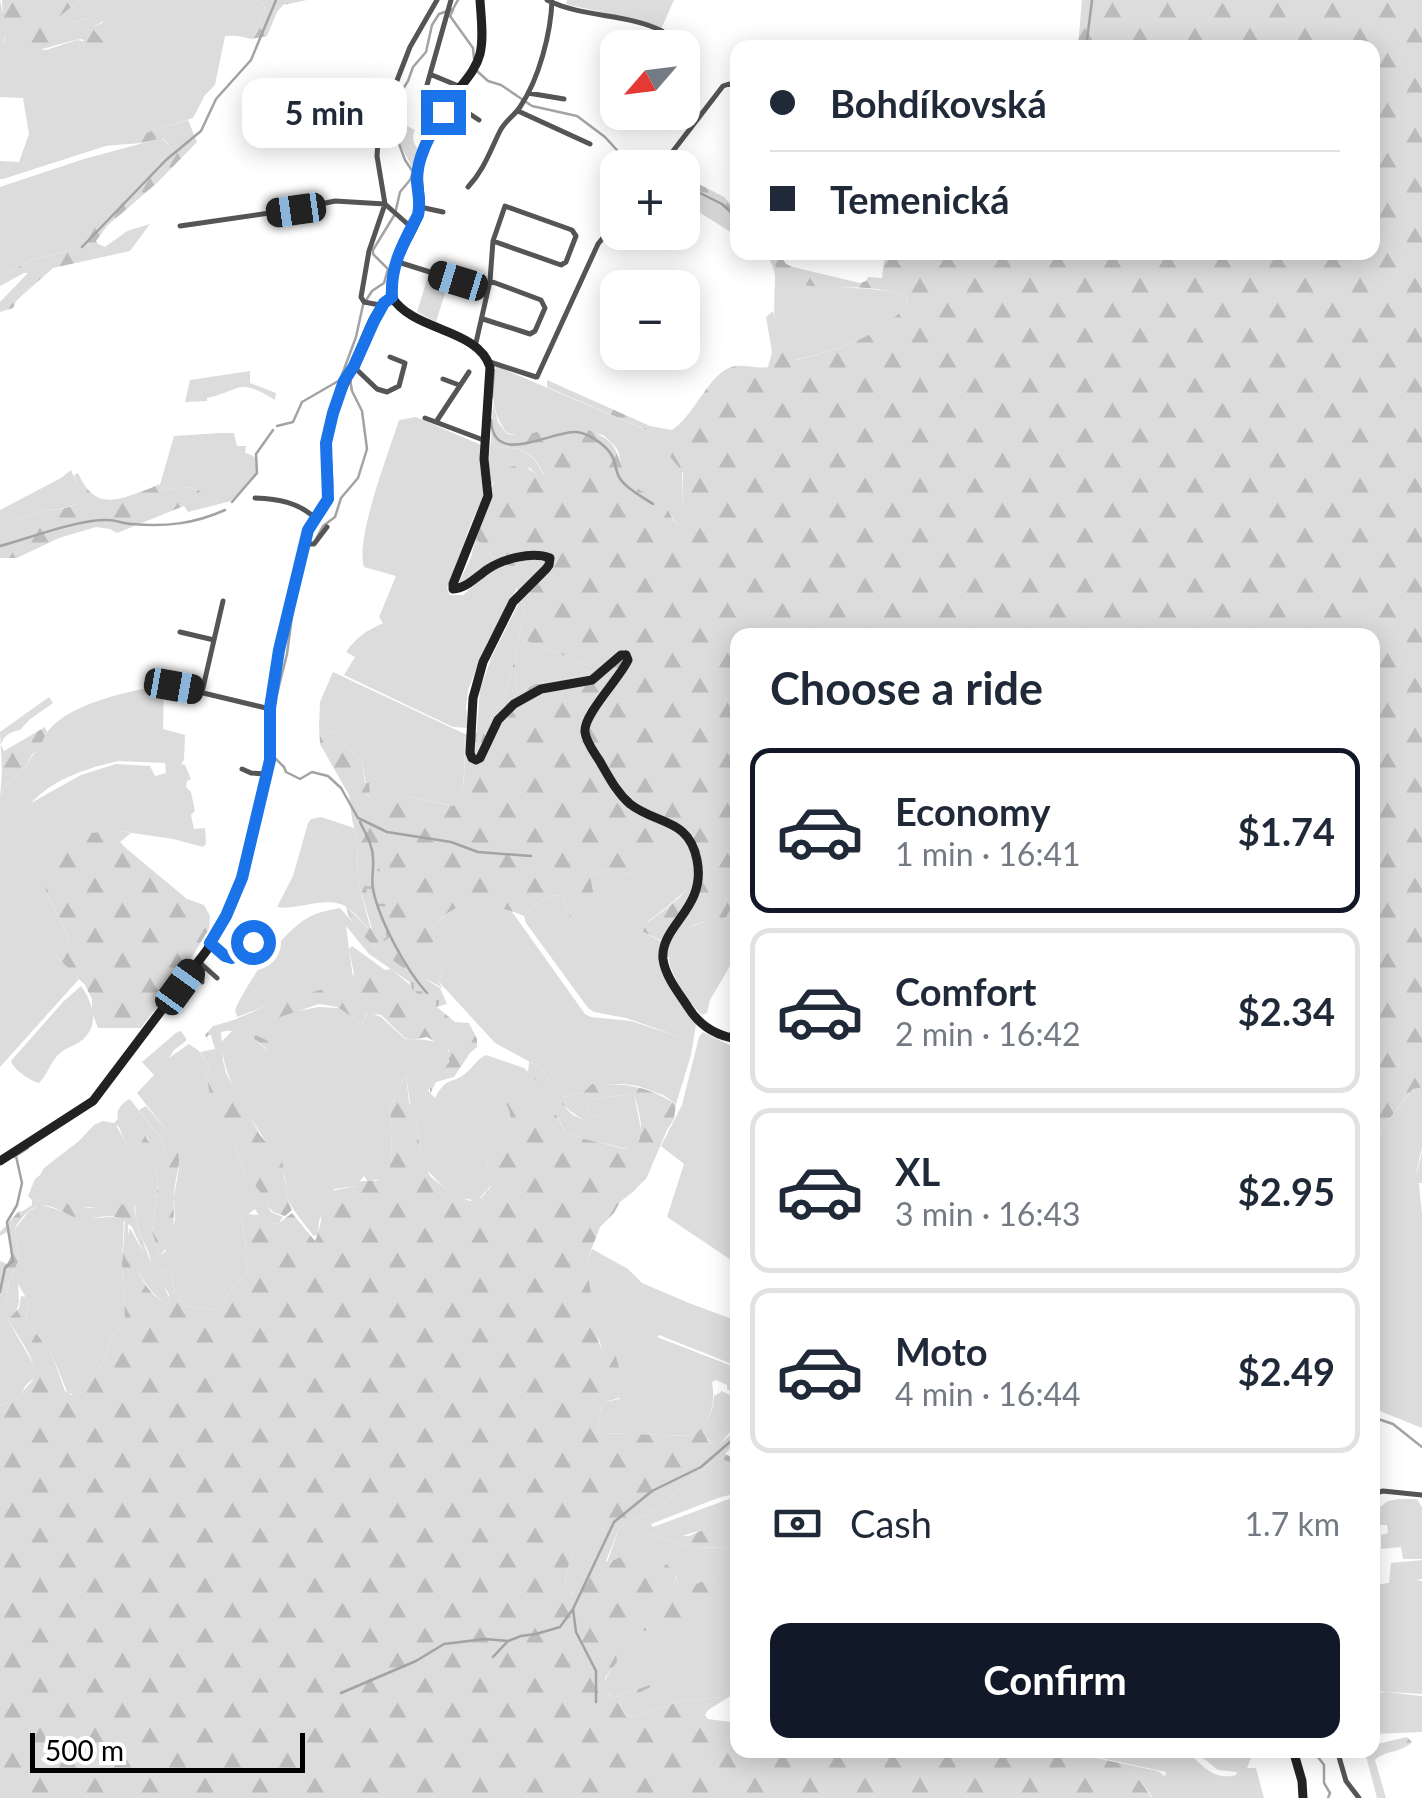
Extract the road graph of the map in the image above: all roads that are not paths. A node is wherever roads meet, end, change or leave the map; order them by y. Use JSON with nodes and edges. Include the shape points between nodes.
{"nodes":[{"id":1,"x":438,"y":0,"type":"edge"},
{"id":2,"x":451,"y":0,"type":"edge"},
{"id":3,"x":480,"y":0,"type":"edge"},
{"id":4,"x":550,"y":1,"type":"edge"},
{"id":5,"x":659,"y":30,"type":"edge"},
{"id":6,"x":432,"y":75,"type":"junction"},
{"id":7,"x":730,"y":84,"type":"edge"},
{"id":8,"x":428,"y":85,"type":"dead end"},
{"id":9,"x":461,"y":86,"type":"junction"},
{"id":10,"x":528,"y":93,"type":"junction"},
{"id":11,"x":564,"y":100,"type":"dead end"},
{"id":12,"x":450,"y":101,"type":"junction"},
{"id":13,"x":518,"y":111,"type":"junction"},
{"id":14,"x":480,"y":120,"type":"dead end"},
{"id":15,"x":590,"y":144,"type":"dead end"},
{"id":16,"x":674,"y":150,"type":"edge"},
{"id":17,"x":468,"y":187,"type":"dead end"},
{"id":18,"x":385,"y":204,"type":"junction"},
{"id":19,"x":420,"y":207,"type":"junction"},
{"id":20,"x":444,"y":212,"type":"dead end"},
{"id":21,"x":180,"y":226,"type":"dead end"},
{"id":22,"x":412,"y":228,"type":"junction"},
{"id":23,"x":493,"y":241,"type":"junction"},
{"id":24,"x":600,"y":242,"type":"edge"},
{"id":25,"x":396,"y":261,"type":"junction"},
{"id":26,"x":490,"y":281,"type":"junction"},
{"id":27,"x":482,"y":288,"type":"dead end"},
{"id":28,"x":392,"y":297,"type":"junction"},
{"id":29,"x":382,"y":305,"type":"junction"},
{"id":30,"x":482,"y":319,"type":"junction"},
{"id":31,"x":476,"y":347,"type":"junction"},
{"id":32,"x":390,"y":358,"type":"dead end"},
{"id":33,"x":489,"y":362,"type":"junction"},
{"id":34,"x":354,"y":366,"type":"junction"},
{"id":35,"x":469,"y":372,"type":"dead end"},
{"id":36,"x":443,"y":378,"type":"dead end"},
{"id":37,"x":460,"y":385,"type":"junction"},
{"id":38,"x":425,"y":418,"type":"dead end"},
{"id":39,"x":436,"y":422,"type":"junction"},
{"id":40,"x":486,"y":442,"type":"junction"},
{"id":41,"x":255,"y":498,"type":"dead end"},
{"id":42,"x":315,"y":518,"type":"junction"},
{"id":43,"x":327,"y":526,"type":"dead end"},
{"id":44,"x":307,"y":545,"type":"junction"},
{"id":45,"x":223,"y":601,"type":"dead end"},
{"id":46,"x":180,"y":632,"type":"dead end"},
{"id":47,"x":214,"y":640,"type":"junction"},
{"id":48,"x":174,"y":686,"type":"dead end"},
{"id":49,"x":202,"y":692,"type":"junction"},
{"id":50,"x":270,"y":708,"type":"junction"},
{"id":51,"x":242,"y":770,"type":"dead end"},
{"id":52,"x":266,"y":774,"type":"junction"},
{"id":53,"x":253,"y":942,"type":"dead end"},
{"id":54,"x":212,"y":944,"type":"junction"},
{"id":55,"x":200,"y":963,"type":"junction"},
{"id":56,"x":217,"y":978,"type":"dead end"},
{"id":57,"x":202,"y":982,"type":"dead end"},
{"id":58,"x":730,"y":1037,"type":"edge"},
{"id":59,"x":0,"y":1161,"type":"edge"},
{"id":60,"x":1380,"y":1492,"type":"edge"},
{"id":61,"x":1422,"y":1495,"type":"edge"},
{"id":62,"x":1295,"y":1758,"type":"edge"},
{"id":63,"x":1339,"y":1758,"type":"edge"},
{"id":64,"x":1304,"y":1798,"type":"edge"},
{"id":65,"x":1358,"y":1798,"type":"edge"}],
"edges":[{"from":1,"to":18,"type":"street","via":[[410,47],[379,127]]},
{"from":2,"to":6,"type":"street"},
{"from":3,"to":9,"type":"street","via":[[481,50]]},
{"from":4,"to":5,"type":"street"},
{"from":4,"to":10,"type":"street","via":[[549,39]]},
{"from":6,"to":8,"type":"street"},
{"from":6,"to":9,"type":"street"},
{"from":7,"to":16,"type":"street"},
{"from":9,"to":12,"type":"street"},
{"from":10,"to":11,"type":"street"},
{"from":10,"to":13,"type":"street"},
{"from":12,"to":14,"type":"street"},
{"from":12,"to":19,"type":"street","via":[[420,163]]},
{"from":13,"to":15,"type":"street"},
{"from":13,"to":17,"type":"street","via":[[502,126]]},
{"from":18,"to":21,"type":"street","via":[[322,202]]},
{"from":18,"to":22,"type":"street"},
{"from":18,"to":29,"type":"street","via":[[361,298]]},
{"from":19,"to":20,"type":"street"},
{"from":19,"to":22,"type":"street"},
{"from":22,"to":25,"type":"street"},
{"from":23,"to":23,"type":"street","via":[[505,206],[575,233],[561,265]]},
{"from":23,"to":26,"type":"street"},
{"from":24,"to":33,"type":"street","via":[[538,378]]},
{"from":25,"to":27,"type":"street"},
{"from":25,"to":28,"type":"street"},
{"from":26,"to":30,"type":"street"},
{"from":26,"to":30,"type":"street","via":[[541,300],[545,308],[530,334]]},
{"from":28,"to":29,"type":"street"},
{"from":28,"to":31,"type":"street","via":[[405,311]]},
{"from":29,"to":34,"type":"street"},
{"from":30,"to":31,"type":"street"},
{"from":31,"to":33,"type":"street"},
{"from":32,"to":34,"type":"street","via":[[405,362],[399,386],[387,392]]},
{"from":33,"to":40,"type":"street"},
{"from":34,"to":42,"type":"street","via":[[330,422],[328,499]]},
{"from":35,"to":37,"type":"street"},
{"from":36,"to":37,"type":"street"},
{"from":37,"to":39,"type":"street"},
{"from":38,"to":39,"type":"street"},
{"from":39,"to":40,"type":"street"},
{"from":40,"to":58,"type":"street","via":[[488,496],[454,589],[506,561],[544,555],[550,562],[513,602],[483,662],[470,756],[480,758],[498,720],[522,698],[592,680],[626,655],[587,722],[586,736],[625,799],[679,826],[690,840],[698,862],[696,890],[666,942],[663,961],[692,1014]]},
{"from":41,"to":42,"type":"street","via":[[296,504]]},
{"from":42,"to":44,"type":"street"},
{"from":43,"to":44,"type":"street"},
{"from":44,"to":50,"type":"street"},
{"from":45,"to":47,"type":"street"},
{"from":46,"to":47,"type":"street"},
{"from":47,"to":49,"type":"street"},
{"from":48,"to":49,"type":"street"},
{"from":49,"to":50,"type":"street"},
{"from":50,"to":52,"type":"street"},
{"from":51,"to":52,"type":"street"},
{"from":52,"to":54,"type":"street","via":[[242,878]]},
{"from":53,"to":54,"type":"street","via":[[232,958]]},
{"from":54,"to":55,"type":"street"},
{"from":55,"to":56,"type":"street"},
{"from":55,"to":57,"type":"street"},
{"from":55,"to":59,"type":"street","via":[[93,1101]]},
{"from":60,"to":61,"type":"street"},
{"from":62,"to":64,"type":"street"},
{"from":63,"to":65,"type":"street"}]}
